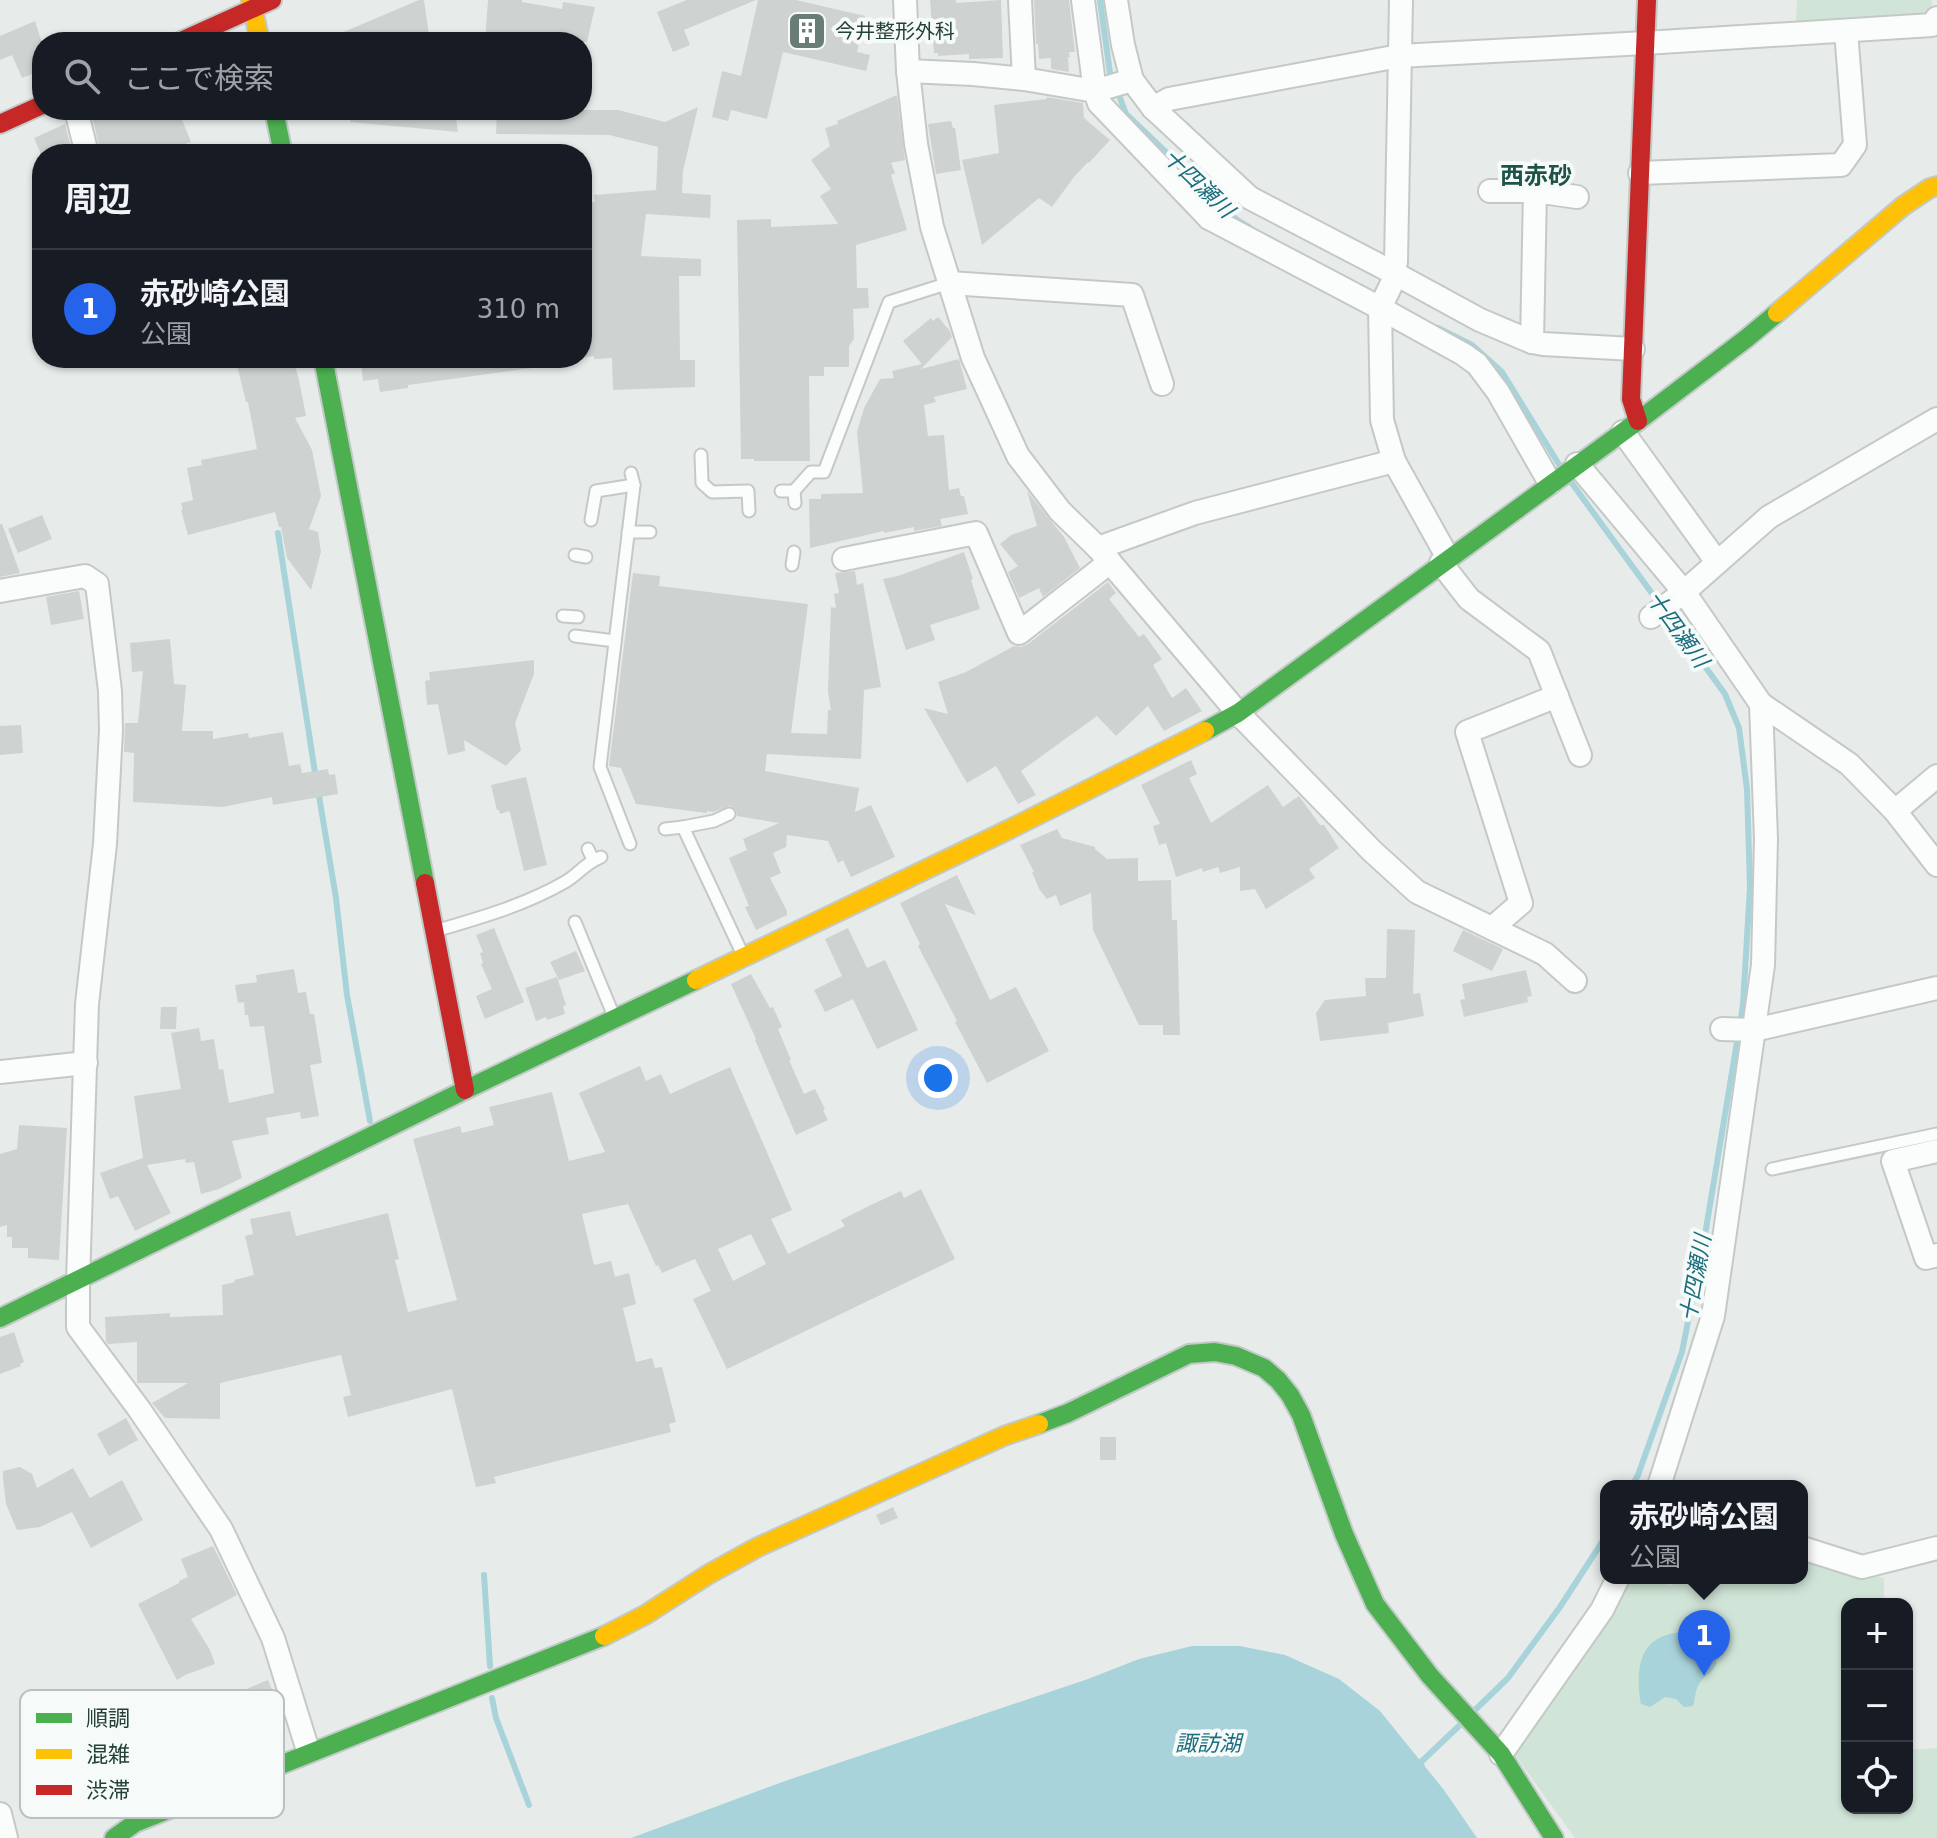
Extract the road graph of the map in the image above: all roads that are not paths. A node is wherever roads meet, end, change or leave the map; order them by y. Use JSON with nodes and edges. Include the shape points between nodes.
{"nodes":[{"id":1,"x":272,"y":0,"type":"edge"},
{"id":2,"x":905,"y":0,"type":"edge"},
{"id":3,"x":1020,"y":0,"type":"edge"},
{"id":4,"x":1083,"y":0,"type":"edge"},
{"id":5,"x":1116,"y":0,"type":"edge"},
{"id":6,"x":1401,"y":0,"type":"edge"},
{"id":7,"x":1647,"y":0,"type":"edge"},
{"id":8,"x":252,"y":4,"type":"edge"},
{"id":9,"x":1937,"y":18,"type":"edge"},
{"id":10,"x":1846,"y":31,"type":"junction"},
{"id":11,"x":198,"y":32,"type":"edge"},
{"id":12,"x":258,"y":32,"type":"edge"},
{"id":13,"x":1645,"y":43,"type":"junction"},
{"id":14,"x":1399,"y":56,"type":"junction"},
{"id":15,"x":908,"y":71,"type":"junction"},
{"id":16,"x":1024,"y":79,"type":"junction"},
{"id":17,"x":1129,"y":81,"type":"junction"},
{"id":18,"x":1099,"y":90,"type":"junction"},
{"id":19,"x":1153,"y":108,"type":"junction"},
{"id":20,"x":32,"y":110,"type":"edge"},
{"id":21,"x":78,"y":120,"type":"edge"},
{"id":22,"x":276,"y":120,"type":"edge"},
{"id":23,"x":0,"y":124,"type":"edge"},
{"id":24,"x":84,"y":144,"type":"edge"},
{"id":25,"x":281,"y":144,"type":"edge"},
{"id":26,"x":1640,"y":173,"type":"junction"},
{"id":27,"x":1937,"y":186,"type":"edge"},
{"id":28,"x":1235,"y":189,"type":"junction"},
{"id":29,"x":1490,"y":191,"type":"dead end"},
{"id":30,"x":1535,"y":191,"type":"junction"},
{"id":31,"x":1577,"y":197,"type":"dead end"},
{"id":32,"x":1211,"y":216,"type":"junction"},
{"id":33,"x":1392,"y":276,"type":"junction"},
{"id":34,"x":949,"y":283,"type":"junction"},
{"id":35,"x":1381,"y":306,"type":"junction"},
{"id":36,"x":1532,"y":342,"type":"junction"},
{"id":37,"x":1633,"y":349,"type":"junction"},
{"id":38,"x":325,"y":368,"type":"edge"},
{"id":39,"x":1162,"y":384,"type":"dead end"},
{"id":40,"x":1937,"y":419,"type":"edge"},
{"id":41,"x":1630,"y":426,"type":"junction"},
{"id":42,"x":701,"y":455,"type":"dead end"},
{"id":43,"x":1394,"y":461,"type":"junction"},
{"id":44,"x":1576,"y":465,"type":"junction"},
{"id":45,"x":1552,"y":482,"type":"junction"},
{"id":46,"x":781,"y":491,"type":"dead end"},
{"id":47,"x":749,"y":511,"type":"dead end"},
{"id":48,"x":591,"y":520,"type":"dead end"},
{"id":49,"x":628,"y":532,"type":"junction"},
{"id":50,"x":650,"y":532,"type":"dead end"},
{"id":51,"x":794,"y":552,"type":"dead end"},
{"id":52,"x":1104,"y":555,"type":"junction"},
{"id":53,"x":844,"y":559,"type":"dead end"},
{"id":54,"x":1444,"y":561,"type":"junction"},
{"id":55,"x":1717,"y":562,"type":"junction"},
{"id":56,"x":792,"y":565,"type":"dead end"},
{"id":57,"x":0,"y":591,"type":"edge"},
{"id":58,"x":1682,"y":593,"type":"junction"},
{"id":59,"x":1652,"y":615,"type":"dead end"},
{"id":60,"x":563,"y":616,"type":"dead end"},
{"id":61,"x":578,"y":617,"type":"dead end"},
{"id":62,"x":575,"y":636,"type":"dead end"},
{"id":63,"x":615,"y":641,"type":"junction"},
{"id":64,"x":1557,"y":696,"type":"junction"},
{"id":65,"x":1761,"y":704,"type":"junction"},
{"id":66,"x":1238,"y":713,"type":"junction"},
{"id":67,"x":1580,"y":755,"type":"dead end"},
{"id":68,"x":1937,"y":776,"type":"edge"},
{"id":69,"x":1895,"y":811,"type":"junction"},
{"id":70,"x":729,"y":814,"type":"dead end"},
{"id":71,"x":683,"y":827,"type":"junction"},
{"id":72,"x":665,"y":829,"type":"dead end"},
{"id":73,"x":630,"y":844,"type":"dead end"},
{"id":74,"x":594,"y":855,"type":"dead end"},
{"id":75,"x":1937,"y":865,"type":"edge"},
{"id":76,"x":575,"y":922,"type":"dead end"},
{"id":77,"x":1492,"y":928,"type":"junction"},
{"id":78,"x":434,"y":931,"type":"junction"},
{"id":79,"x":744,"y":957,"type":"junction"},
{"id":80,"x":1575,"y":981,"type":"dead end"},
{"id":81,"x":1937,"y":988,"type":"edge"},
{"id":82,"x":615,"y":1018,"type":"junction"},
{"id":83,"x":1724,"y":1029,"type":"dead end"},
{"id":84,"x":1751,"y":1030,"type":"junction"},
{"id":85,"x":86,"y":1063,"type":"junction"},
{"id":86,"x":0,"y":1072,"type":"edge"},
{"id":87,"x":465,"y":1090,"type":"junction"},
{"id":88,"x":1937,"y":1134,"type":"edge"},
{"id":89,"x":1937,"y":1151,"type":"edge"},
{"id":90,"x":1772,"y":1169,"type":"dead end"},
{"id":91,"x":1937,"y":1255,"type":"edge"},
{"id":92,"x":78,"y":1281,"type":"junction"},
{"id":93,"x":0,"y":1318,"type":"edge"},
{"id":94,"x":1661,"y":1480,"type":"edge"},
{"id":95,"x":1937,"y":1548,"type":"edge"},
{"id":96,"x":1808,"y":1550,"type":"edge"},
{"id":97,"x":1615,"y":1584,"type":"edge"},
{"id":98,"x":306,"y":1744,"type":"dead end"},
{"id":99,"x":1496,"y":1748,"type":"junction"},
{"id":100,"x":284,"y":1764,"type":"edge"},
{"id":101,"x":0,"y":1814,"type":"edge"},
{"id":102,"x":148,"y":1818,"type":"edge"},
{"id":103,"x":6,"y":1838,"type":"edge"},
{"id":104,"x":114,"y":1838,"type":"edge"},
{"id":105,"x":1554,"y":1838,"type":"edge"}],
"edges":[{"from":1,"to":8,"type":"street"},
{"from":2,"to":15,"type":"street"},
{"from":3,"to":16,"type":"street"},
{"from":4,"to":18,"type":"street"},
{"from":5,"to":17,"type":"street"},
{"from":6,"to":14,"type":"street"},
{"from":7,"to":13,"type":"street"},
{"from":8,"to":11,"type":"street"},
{"from":8,"to":12,"type":"street"},
{"from":9,"to":10,"type":"street","via":[[1932,25]]},
{"from":10,"to":13,"type":"street"},
{"from":10,"to":26,"type":"street","via":[[1855,145],[1841,165]]},
{"from":13,"to":14,"type":"street"},
{"from":13,"to":26,"type":"street"},
{"from":14,"to":19,"type":"street","via":[[1169,99]]},
{"from":14,"to":33,"type":"street"},
{"from":15,"to":16,"type":"street"},
{"from":15,"to":34,"type":"street","via":[[932,227]]},
{"from":16,"to":18,"type":"street"},
{"from":17,"to":18,"type":"street"},
{"from":17,"to":19,"type":"street"},
{"from":18,"to":32,"type":"street","via":[[1099,103]]},
{"from":19,"to":28,"type":"street"},
{"from":20,"to":23,"type":"street"},
{"from":21,"to":24,"type":"street"},
{"from":22,"to":25,"type":"street"},
{"from":26,"to":37,"type":"street"},
{"from":27,"to":41,"type":"street","via":[[1903,206],[1747,338]]},
{"from":28,"to":32,"type":"street"},
{"from":28,"to":33,"type":"street"},
{"from":29,"to":30,"type":"street"},
{"from":30,"to":31,"type":"street"},
{"from":30,"to":36,"type":"street"},
{"from":32,"to":35,"type":"street"},
{"from":33,"to":35,"type":"street"},
{"from":33,"to":36,"type":"street"},
{"from":34,"to":39,"type":"street","via":[[1132,295]]},
{"from":34,"to":46,"type":"lane","via":[[889,302],[824,472],[811,472],[794,497]]},
{"from":34,"to":52,"type":"street","via":[[973,358],[1018,456],[1060,511]]},
{"from":35,"to":43,"type":"street","via":[[1382,420]]},
{"from":35,"to":45,"type":"street","via":[[1477,364]]},
{"from":36,"to":37,"type":"street"},
{"from":37,"to":41,"type":"street"},
{"from":38,"to":78,"type":"street"},
{"from":40,"to":55,"type":"street","via":[[1769,517]]},
{"from":41,"to":44,"type":"street"},
{"from":41,"to":55,"type":"street"},
{"from":42,"to":47,"type":"lane","via":[[702,483],[712,492],[748,491]]},
{"from":43,"to":52,"type":"street","via":[[1195,513]]},
{"from":43,"to":54,"type":"street"},
{"from":44,"to":45,"type":"street"},
{"from":44,"to":58,"type":"street"},
{"from":45,"to":54,"type":"street"},
{"from":48,"to":49,"type":"lane","via":[[596,491],[633,479]]},
{"from":49,"to":50,"type":"lane"},
{"from":49,"to":63,"type":"lane"},
{"from":51,"to":56,"type":"lane"},
{"from":52,"to":53,"type":"street","via":[[1019,633],[976,533]]},
{"from":52,"to":66,"type":"street"},
{"from":54,"to":64,"type":"street","via":[[1469,599],[1539,651]]},
{"from":54,"to":66,"type":"street"},
{"from":55,"to":58,"type":"street"},
{"from":57,"to":85,"type":"street","via":[[85,576],[97,584],[111,730]]},
{"from":58,"to":59,"type":"street"},
{"from":58,"to":65,"type":"street"},
{"from":60,"to":61,"type":"lane"},
{"from":62,"to":63,"type":"lane"},
{"from":63,"to":73,"type":"lane","via":[[600,767]]},
{"from":64,"to":67,"type":"street"},
{"from":64,"to":77,"type":"street","via":[[1467,732],[1521,903]]},
{"from":65,"to":69,"type":"street","via":[[1849,764]]},
{"from":65,"to":84,"type":"street","via":[[1763,965]]},
{"from":66,"to":77,"type":"street","via":[[1417,892]]},
{"from":66,"to":79,"type":"street"},
{"from":68,"to":69,"type":"street"},
{"from":69,"to":75,"type":"street"},
{"from":70,"to":71,"type":"lane"},
{"from":71,"to":72,"type":"lane"},
{"from":71,"to":79,"type":"lane"},
{"from":74,"to":78,"type":"lane","via":[[567,881],[495,914]]},
{"from":76,"to":82,"type":"lane"},
{"from":77,"to":80,"type":"street","via":[[1545,954]]},
{"from":78,"to":87,"type":"street"},
{"from":79,"to":82,"type":"street","via":[[644,998]]},
{"from":81,"to":84,"type":"street"},
{"from":82,"to":87,"type":"street"},
{"from":83,"to":84,"type":"street"},
{"from":84,"to":94,"type":"street","via":[[1713,1316]]},
{"from":85,"to":86,"type":"street"},
{"from":85,"to":92,"type":"street"},
{"from":87,"to":92,"type":"street"},
{"from":88,"to":90,"type":"lane"},
{"from":89,"to":91,"type":"street","via":[[1893,1161],[1926,1258]]},
{"from":92,"to":93,"type":"street"},
{"from":92,"to":98,"type":"street","via":[[78,1327],[221,1529],[273,1638]]},
{"from":95,"to":96,"type":"street","via":[[1862,1567]]},
{"from":97,"to":99,"type":"street","via":[[1602,1610]]},
{"from":99,"to":100,"type":"street","via":[[1375,1604],[1290,1395],[1250,1361],[1215,1352],[1189,1354],[1068,1413],[1004,1436],[758,1547],[601,1637]]},
{"from":99,"to":105,"type":"street"},
{"from":101,"to":103,"type":"street"},
{"from":102,"to":104,"type":"street"}]}
